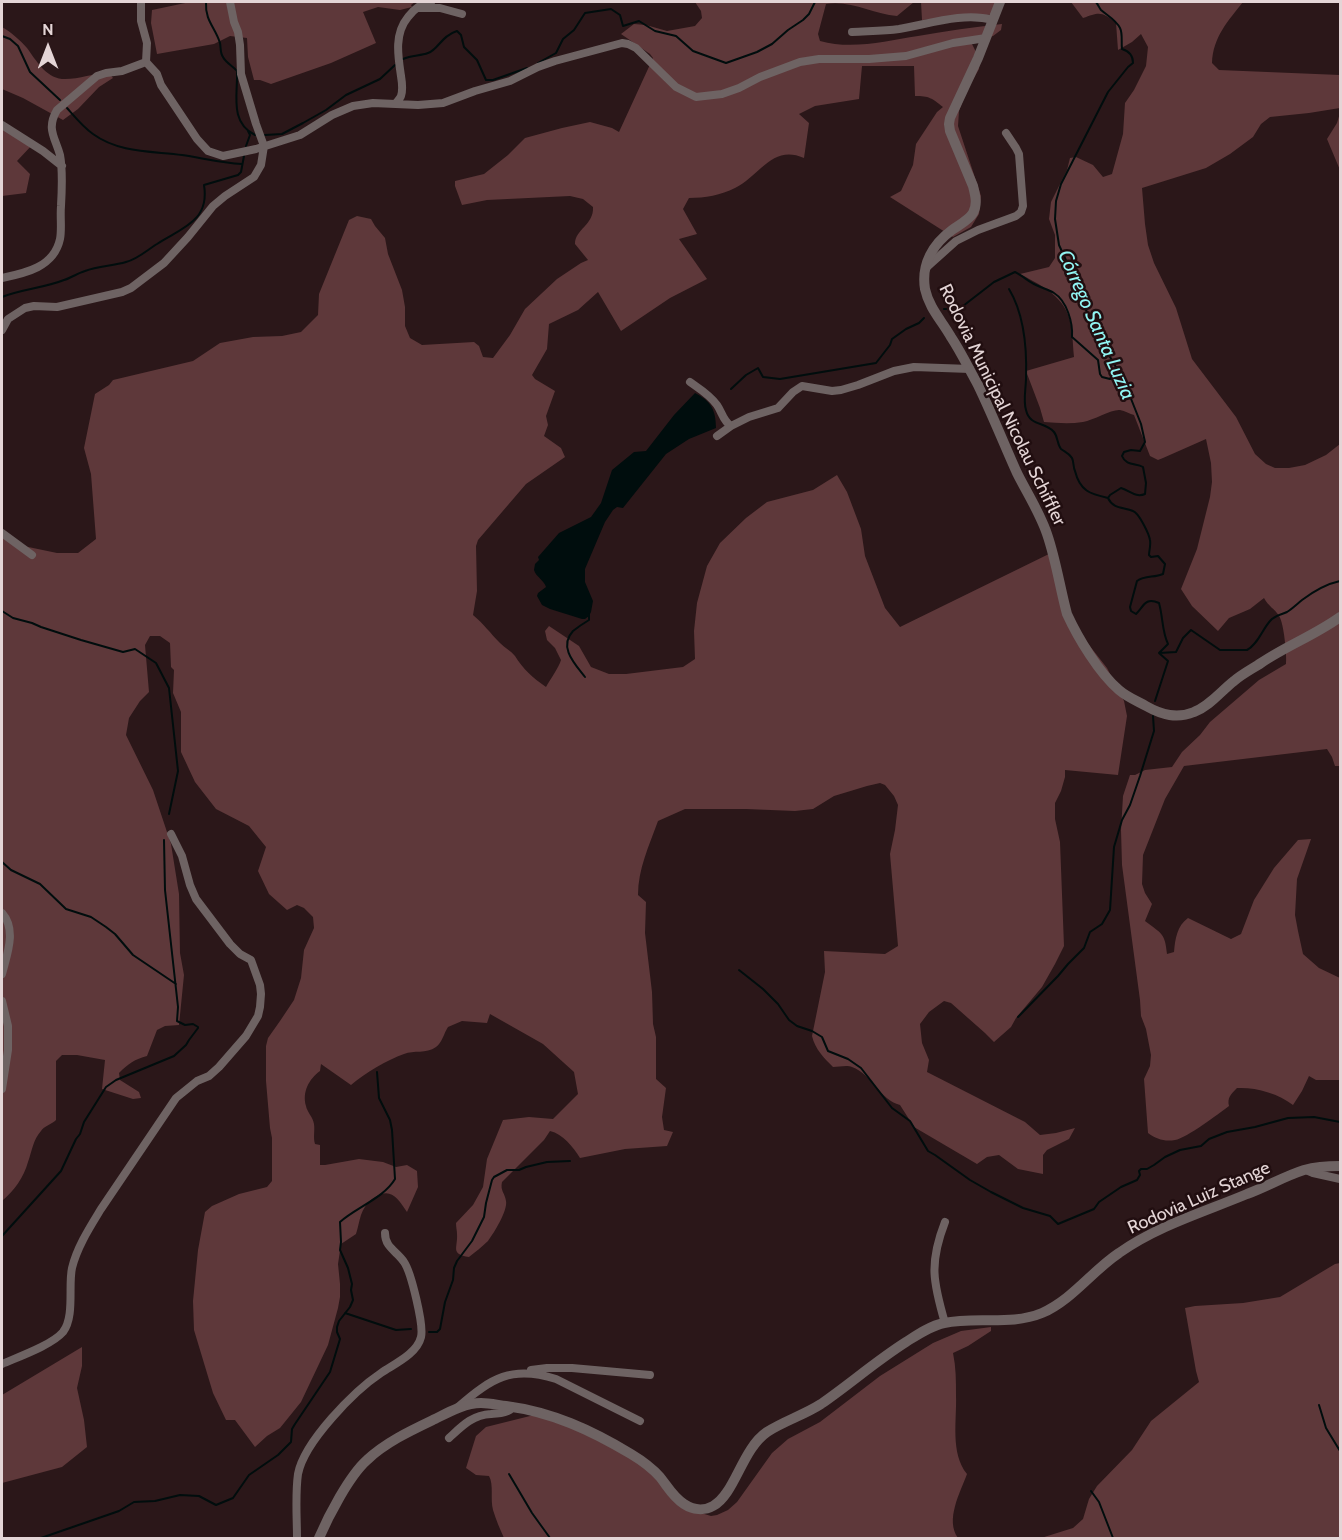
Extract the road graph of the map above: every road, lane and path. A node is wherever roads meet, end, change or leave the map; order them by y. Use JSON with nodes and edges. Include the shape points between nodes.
{"nodes":[{"id":1,"x":141,"y":2,"type":"edge"},
{"id":2,"x":230,"y":2,"type":"edge"},
{"id":3,"x":432,"y":2,"type":"edge"},
{"id":4,"x":999,"y":2,"type":"edge"},
{"id":5,"x":416,"y":8,"type":"junction"},
{"id":6,"x":462,"y":14,"type":"dead end"},
{"id":7,"x":993,"y":20,"type":"junction"},
{"id":8,"x":852,"y":32,"type":"dead end"},
{"id":9,"x":986,"y":38,"type":"junction"},
{"id":10,"x":146,"y":62,"type":"junction"},
{"id":11,"x":396,"y":104,"type":"junction"},
{"id":12,"x":2,"y":125,"type":"edge"},
{"id":13,"x":1006,"y":133,"type":"dead end"},
{"id":14,"x":264,"y":146,"type":"junction"},
{"id":15,"x":62,"y":166,"type":"junction"},
{"id":16,"x":927,"y":267,"type":"junction"},
{"id":17,"x":2,"y":278,"type":"edge"},
{"id":18,"x":2,"y":330,"type":"edge"},
{"id":19,"x":970,"y":369,"type":"junction"},
{"id":20,"x":690,"y":382,"type":"dead end"},
{"id":21,"x":731,"y":426,"type":"junction"},
{"id":22,"x":717,"y":436,"type":"dead end"},
{"id":23,"x":2,"y":533,"type":"edge"},
{"id":24,"x":32,"y":555,"type":"dead end"},
{"id":25,"x":1341,"y":617,"type":"edge"},
{"id":26,"x":171,"y":834,"type":"dead end"},
{"id":27,"x":2,"y":913,"type":"edge"},
{"id":28,"x":2,"y":974,"type":"edge"},
{"id":29,"x":2,"y":1001,"type":"edge"},
{"id":30,"x":2,"y":1089,"type":"edge"},
{"id":31,"x":1341,"y":1166,"type":"edge"},
{"id":32,"x":1306,"y":1170,"type":"junction"},
{"id":33,"x":1341,"y":1179,"type":"edge"},
{"id":34,"x":945,"y":1222,"type":"dead end"},
{"id":35,"x":385,"y":1233,"type":"dead end"},
{"id":36,"x":945,"y":1323,"type":"junction"},
{"id":37,"x":2,"y":1364,"type":"edge"},
{"id":38,"x":525,"y":1373,"type":"junction"},
{"id":39,"x":650,"y":1375,"type":"dead end"},
{"id":40,"x":511,"y":1406,"type":"junction"},
{"id":41,"x":456,"y":1410,"type":"junction"},
{"id":42,"x":640,"y":1421,"type":"dead end"},
{"id":43,"x":449,"y":1438,"type":"dead end"},
{"id":44,"x":297,"y":1539,"type":"edge"},
{"id":45,"x":319,"y":1539,"type":"edge"}],
"edges":[{"from":1,"to":10,"type":"street"},
{"from":2,"to":14,"type":"street","via":[[240,45],[241,74]]},
{"from":3,"to":5,"type":"street"},
{"from":4,"to":7,"type":"street","name":"Rodovia Municipal Nicolau Schiffler"},
{"from":5,"to":6,"type":"street","via":[[440,8]]},
{"from":5,"to":11,"type":"street","via":[[402,24],[398,43],[402,89]]},
{"from":7,"to":8,"type":"street","via":[[948,20]]},
{"from":7,"to":9,"type":"street","name":"Rodovia Municipal Nicolau Schiffler"},
{"from":9,"to":11,"type":"street","via":[[906,56],[800,62],[723,94],[696,97],[676,87],[636,48],[622,43],[565,58],[443,102]]},
{"from":9,"to":16,"type":"street","name":"Rodovia Municipal Nicolau Schiffler","via":[[949,124],[973,186],[975,206],[968,219],[935,246]]},
{"from":10,"to":14,"type":"street","via":[[196,140],[208,151],[223,156]]},
{"from":10,"to":15,"type":"street","via":[[97,76],[57,110],[51,125]]},
{"from":11,"to":14,"type":"street","via":[[353,106],[300,135]]},
{"from":12,"to":15,"type":"street"},
{"from":13,"to":16,"type":"street","via":[[1019,154],[1021,212],[956,241]]},
{"from":14,"to":18,"type":"street","via":[[254,177],[213,206],[175,253],[142,280],[122,292],[57,307],[25,308],[8,319]]},
{"from":15,"to":17,"type":"street","via":[[60,237],[56,251],[35,268]]},
{"from":16,"to":19,"type":"street","name":"Rodovia Municipal Nicolau Schiffler","via":[[924,277],[928,300]]},
{"from":19,"to":21,"type":"street","via":[[914,367],[832,391],[802,386],[778,408]]},
{"from":19,"to":25,"type":"street","name":"Rodovia Municipal Nicolau Schiffler","via":[[1047,533],[1066,614],[1105,675],[1127,696],[1163,714],[1188,715],[1265,660]]},
{"from":20,"to":21,"type":"street","via":[[710,397]]},
{"from":21,"to":22,"type":"street"},
{"from":23,"to":24,"type":"street"},
{"from":26,"to":37,"type":"street","via":[[196,899],[230,944],[251,960],[261,994],[258,1016],[219,1067],[176,1098],[90,1227],[72,1269],[69,1317],[62,1333]]},
{"from":27,"to":28,"type":"street","via":[[10,936]]},
{"from":29,"to":30,"type":"street","via":[[8,1050]]},
{"from":31,"to":32,"type":"street","name":"Rodovia Luiz Stange"},
{"from":32,"to":33,"type":"street"},
{"from":32,"to":36,"type":"street","name":"Rodovia Luiz Stange","via":[[1136,1241],[1109,1259],[1067,1298],[1038,1315]]},
{"from":34,"to":36,"type":"street","via":[[933,1269]]},
{"from":35,"to":44,"type":"street","via":[[387,1244],[406,1265],[422,1321],[422,1336],[411,1352],[373,1378],[345,1404],[318,1436],[302,1462],[297,1483]]},
{"from":36,"to":40,"type":"street","name":"Rodovia Luiz Stange","via":[[916,1336],[820,1404],[760,1437],[725,1494],[714,1506],[703,1510],[682,1503],[660,1476],[602,1438],[555,1416]]},
{"from":38,"to":39,"type":"street","via":[[564,1368]]},
{"from":38,"to":41,"type":"street","via":[[502,1376]]},
{"from":38,"to":42,"type":"street","via":[[556,1378]]},
{"from":40,"to":41,"type":"street","name":"Rodovia Luiz Stange","via":[[480,1403]]},
{"from":40,"to":43,"type":"street","via":[[507,1412],[471,1419]]},
{"from":41,"to":45,"type":"street","name":"Rodovia Luiz Stange","via":[[408,1432],[366,1461],[331,1512]]}]}
